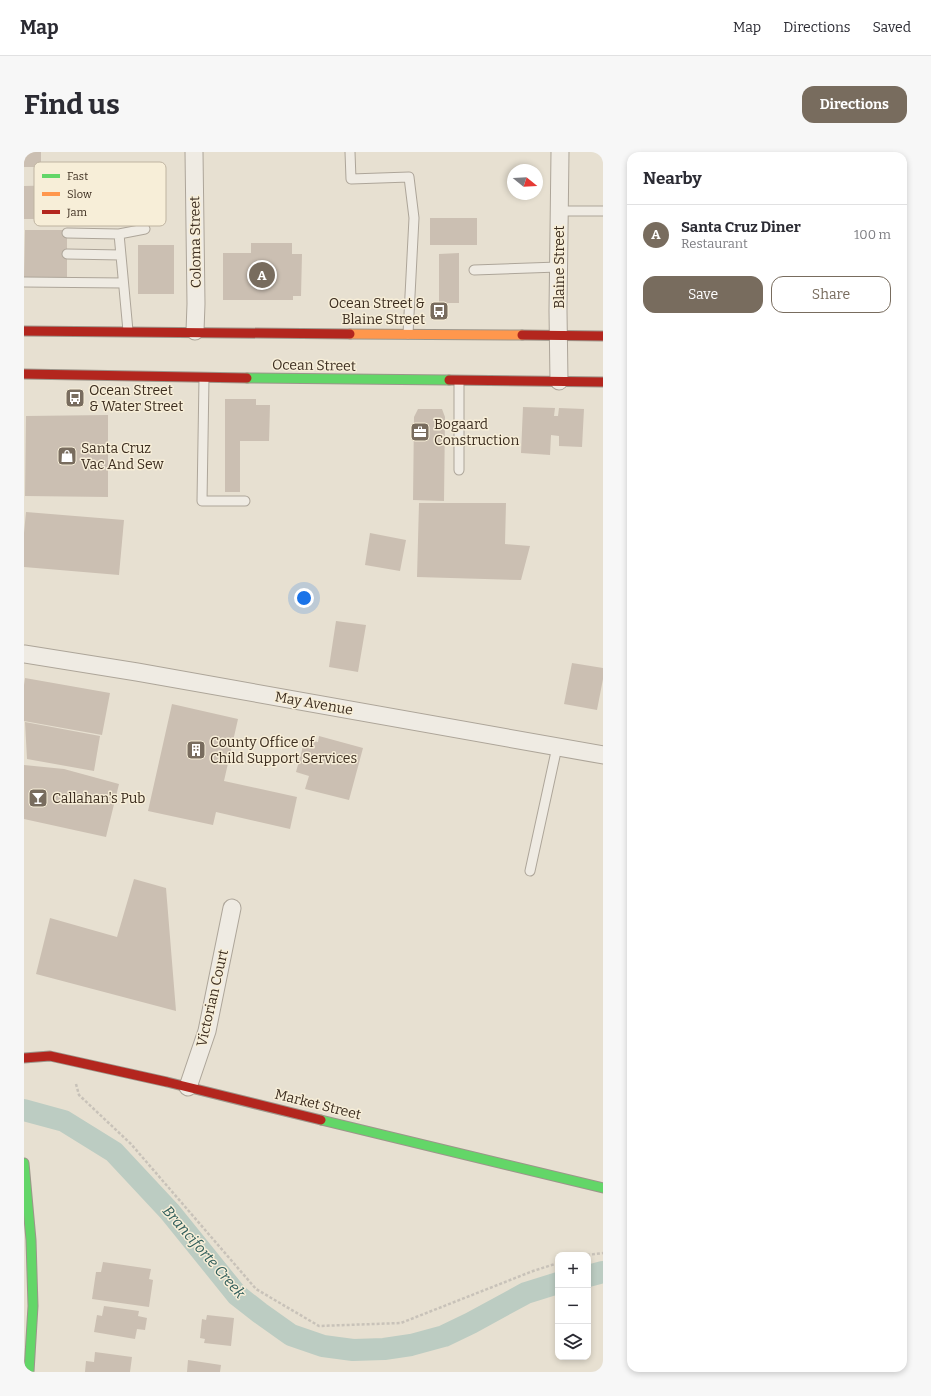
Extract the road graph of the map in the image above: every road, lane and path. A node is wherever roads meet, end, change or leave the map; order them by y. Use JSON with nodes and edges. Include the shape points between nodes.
{"nodes":[{"id":1,"x":194,"y":152,"type":"edge"},
{"id":2,"x":350,"y":152,"type":"edge"},
{"id":3,"x":560,"y":152,"type":"edge"},
{"id":4,"x":559,"y":211,"type":"junction"},
{"id":5,"x":603,"y":211,"type":"edge"},
{"id":6,"x":145,"y":229,"type":"dead end"},
{"id":7,"x":68,"y":233,"type":"dead end"},
{"id":8,"x":119,"y":234,"type":"junction"},
{"id":9,"x":67,"y":254,"type":"dead end"},
{"id":10,"x":121,"y":256,"type":"junction"},
{"id":11,"x":558,"y":267,"type":"junction"},
{"id":12,"x":474,"y":270,"type":"dead end"},
{"id":13,"x":24,"y":282,"type":"edge"},
{"id":14,"x":123,"y":283,"type":"junction"},
{"id":15,"x":24,"y":330,"type":"edge"},
{"id":16,"x":128,"y":331,"type":"junction"},
{"id":17,"x":195,"y":331,"type":"junction"},
{"id":18,"x":408,"y":334,"type":"junction"},
{"id":19,"x":559,"y":335,"type":"junction"},
{"id":20,"x":603,"y":336,"type":"edge"},
{"id":21,"x":24,"y":374,"type":"edge"},
{"id":22,"x":204,"y":378,"type":"junction"},
{"id":23,"x":459,"y":381,"type":"junction"},
{"id":24,"x":559,"y":381,"type":"junction"},
{"id":25,"x":603,"y":382,"type":"edge"},
{"id":26,"x":458,"y":470,"type":"dead end"},
{"id":27,"x":245,"y":501,"type":"dead end"},
{"id":28,"x":24,"y":654,"type":"edge"},
{"id":29,"x":557,"y":747,"type":"junction"},
{"id":30,"x":603,"y":755,"type":"edge"},
{"id":31,"x":530,"y":871,"type":"dead end"},
{"id":32,"x":232,"y":908,"type":"dead end"},
{"id":33,"x":24,"y":1058,"type":"edge"},
{"id":34,"x":76,"y":1081,"type":"dead end"},
{"id":35,"x":188,"y":1087,"type":"junction"},
{"id":36,"x":25,"y":1167,"type":"edge"},
{"id":37,"x":603,"y":1188,"type":"edge"},
{"id":38,"x":27,"y":1219,"type":"edge"},
{"id":39,"x":603,"y":1253,"type":"edge"},
{"id":40,"x":591,"y":1254,"type":"edge"},
{"id":41,"x":555,"y":1264,"type":"edge"},
{"id":42,"x":29,"y":1372,"type":"edge"}],
"edges":[{"from":1,"to":17,"type":"street","name":"Coloma Street"},
{"from":2,"to":18,"type":"lane","via":[[351,179],[409,177],[414,218]]},
{"from":3,"to":4,"type":"street","name":"Blaine Street"},
{"from":4,"to":5,"type":"lane"},
{"from":4,"to":11,"type":"street","name":"Blaine Street"},
{"from":6,"to":8,"type":"lane"},
{"from":7,"to":8,"type":"lane"},
{"from":8,"to":10,"type":"lane"},
{"from":9,"to":10,"type":"lane"},
{"from":10,"to":14,"type":"lane"},
{"from":11,"to":12,"type":"lane"},
{"from":11,"to":19,"type":"street","name":"Blaine Street"},
{"from":13,"to":14,"type":"lane"},
{"from":14,"to":16,"type":"lane"},
{"from":15,"to":16,"type":"main road"},
{"from":16,"to":17,"type":"main road"},
{"from":17,"to":18,"type":"main road"},
{"from":18,"to":19,"type":"main road"},
{"from":19,"to":20,"type":"main road"},
{"from":19,"to":24,"type":"street","name":"Blaine Street"},
{"from":21,"to":22,"type":"main road","name":"Ocean Street"},
{"from":22,"to":23,"type":"main road","name":"Ocean Street"},
{"from":22,"to":27,"type":"lane","via":[[202,501]]},
{"from":23,"to":24,"type":"main road","name":"Ocean Street"},
{"from":23,"to":26,"type":"lane"},
{"from":24,"to":25,"type":"main road","name":"Ocean Street"},
{"from":28,"to":29,"type":"street","name":"May Avenue","via":[[145,673]]},
{"from":29,"to":30,"type":"street","name":"May Avenue"},
{"from":29,"to":31,"type":"lane"},
{"from":32,"to":35,"type":"street","name":"Victorian Court","via":[[207,1031]]},
{"from":33,"to":35,"type":"main road","name":"Market Street","via":[[50,1056]]},
{"from":34,"to":41,"type":"path","via":[[79,1095],[131,1144],[256,1289],[319,1326],[401,1323],[533,1270]]},
{"from":35,"to":37,"type":"main road","name":"Market Street"},
{"from":36,"to":38,"type":"main road"},
{"from":38,"to":42,"type":"main road","via":[[33,1306]]},
{"from":39,"to":40,"type":"path"}]}
